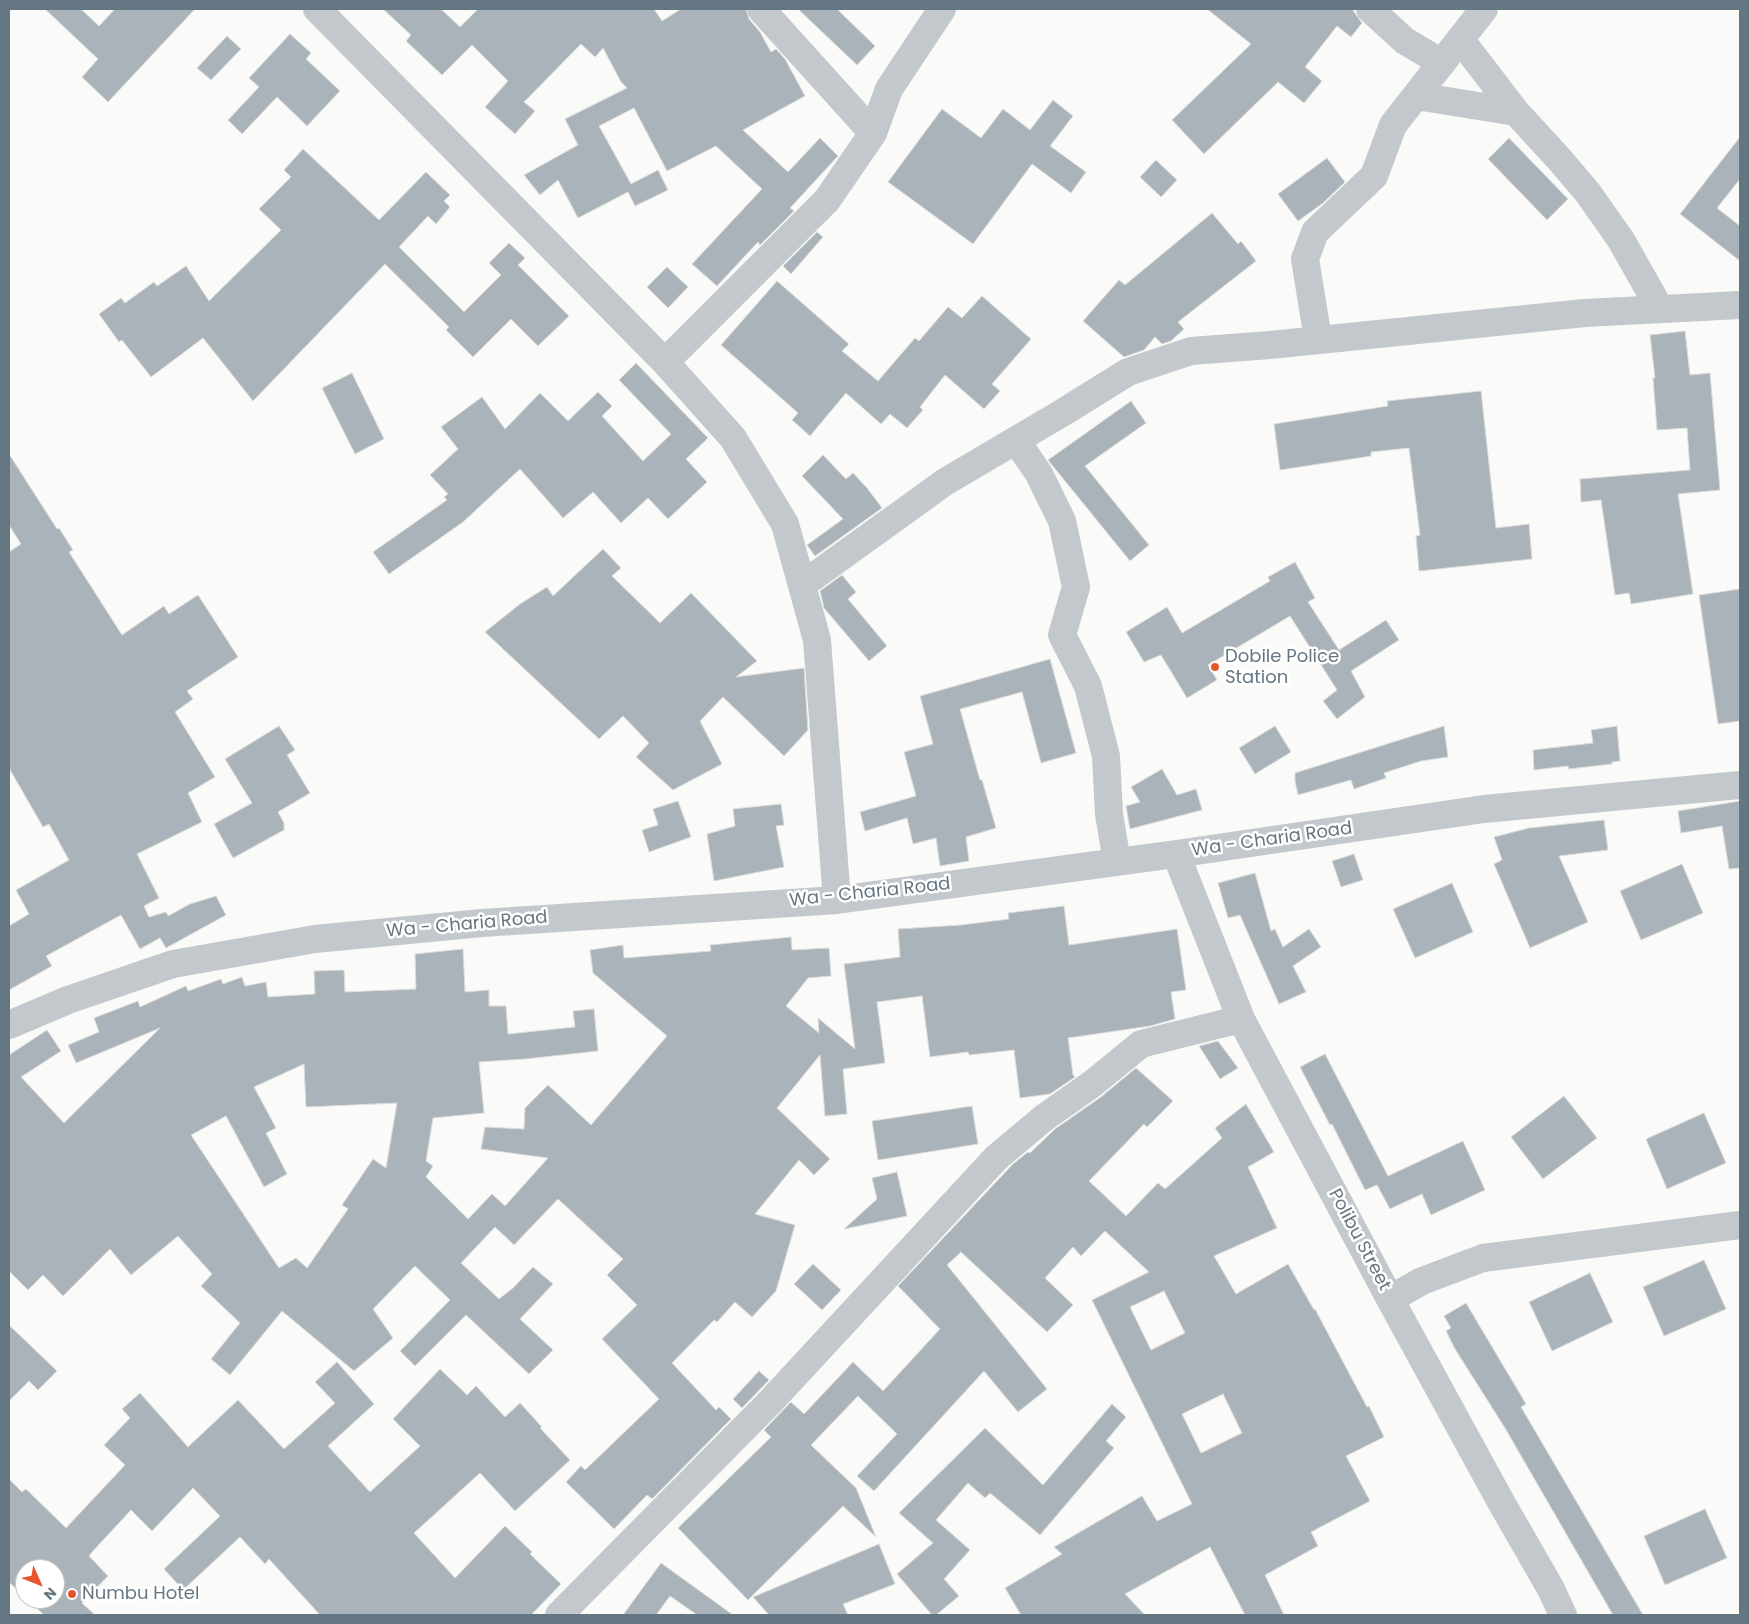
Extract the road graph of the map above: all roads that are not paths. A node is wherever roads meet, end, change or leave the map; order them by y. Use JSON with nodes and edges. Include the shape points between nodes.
{"nodes":[{"id":1,"x":316,"y":9,"type":"edge"},
{"id":2,"x":761,"y":9,"type":"edge"},
{"id":3,"x":942,"y":9,"type":"edge"},
{"id":4,"x":1370,"y":9,"type":"edge"},
{"id":5,"x":1484,"y":9,"type":"edge"},
{"id":6,"x":1460,"y":40,"type":"junction"},
{"id":7,"x":1442,"y":62,"type":"junction"},
{"id":8,"x":1416,"y":96,"type":"junction"},
{"id":9,"x":1516,"y":112,"type":"junction"},
{"id":10,"x":873,"y":133,"type":"junction"},
{"id":11,"x":1740,"y":305,"type":"edge"},
{"id":12,"x":1660,"y":309,"type":"junction"},
{"id":13,"x":1318,"y":339,"type":"junction"},
{"id":14,"x":665,"y":362,"type":"junction"},
{"id":15,"x":1016,"y":440,"type":"junction"},
{"id":16,"x":802,"y":585,"type":"junction"},
{"id":17,"x":1740,"y":785,"type":"edge"},
{"id":18,"x":1176,"y":854,"type":"junction"},
{"id":19,"x":1117,"y":862,"type":"junction"},
{"id":20,"x":836,"y":900,"type":"junction"},
{"id":21,"x":1241,"y":1019,"type":"junction"},
{"id":22,"x":9,"y":1025,"type":"edge"},
{"id":23,"x":1740,"y":1225,"type":"edge"},
{"id":24,"x":1390,"y":1299,"type":"junction"},
{"id":25,"x":559,"y":1615,"type":"edge"},
{"id":26,"x":1563,"y":1615,"type":"edge"}],
"edges":[{"from":1,"to":14,"type":"street"},
{"from":2,"to":10,"type":"street"},
{"from":3,"to":10,"type":"street","via":[[889,89]]},
{"from":4,"to":7,"type":"street","via":[[1405,41]]},
{"from":5,"to":6,"type":"street"},
{"from":6,"to":7,"type":"street"},
{"from":6,"to":9,"type":"street"},
{"from":7,"to":8,"type":"street"},
{"from":8,"to":9,"type":"street"},
{"from":8,"to":13,"type":"street","via":[[1393,125],[1374,176],[1315,232],[1305,260]]},
{"from":9,"to":12,"type":"street","via":[[1588,194],[1620,240]]},
{"from":10,"to":14,"type":"street","via":[[827,200]]},
{"from":11,"to":12,"type":"street"},
{"from":12,"to":13,"type":"street","via":[[1585,313]]},
{"from":13,"to":15,"type":"street","via":[[1191,350],[1128,372]]},
{"from":14,"to":16,"type":"street","via":[[733,438],[785,524]]},
{"from":15,"to":16,"type":"street","via":[[945,482]]},
{"from":15,"to":19,"type":"street","via":[[1062,521],[1076,587],[1062,635],[1088,686],[1106,756],[1109,814]]},
{"from":16,"to":20,"type":"street","via":[[817,640]]},
{"from":17,"to":18,"type":"street","name":"Wa - Charia Road","via":[[1484,809]]},
{"from":18,"to":19,"type":"street","name":"Wa - Charia Road"},
{"from":18,"to":21,"type":"street","name":"Polibu Street"},
{"from":19,"to":20,"type":"street","name":"Wa - Charia Road"},
{"from":20,"to":22,"type":"street","name":"Wa - Charia Road","via":[[482,923],[315,939],[173,964],[68,1000]]},
{"from":21,"to":24,"type":"street","name":"Polibu Street"},
{"from":21,"to":25,"type":"street","via":[[1141,1044],[996,1158],[771,1401]]},
{"from":23,"to":24,"type":"street","via":[[1483,1258],[1422,1281]]},
{"from":24,"to":26,"type":"street","name":"Polibu Street"}]}
